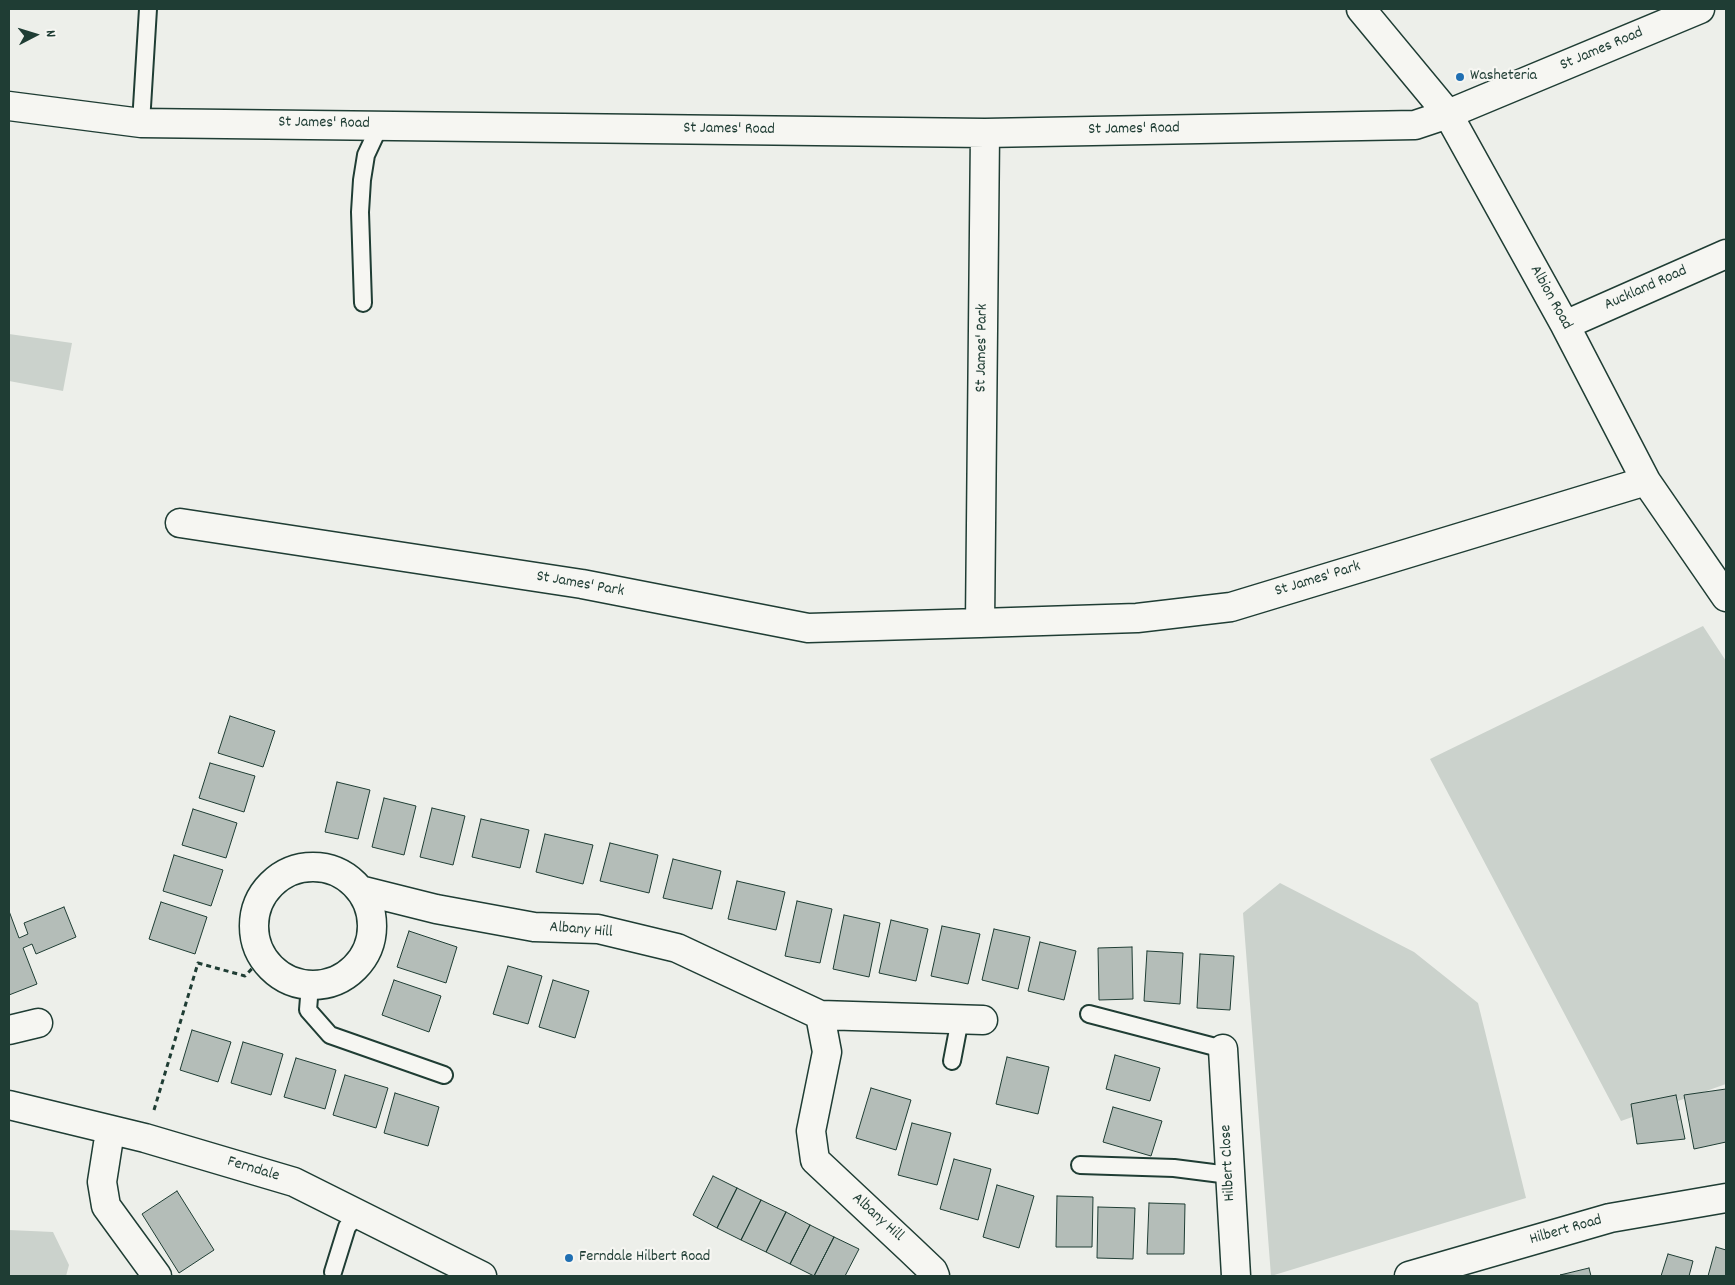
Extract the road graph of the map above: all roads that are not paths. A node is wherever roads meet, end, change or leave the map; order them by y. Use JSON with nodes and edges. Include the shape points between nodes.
{"nodes":[{"id":1,"x":148,"y":9,"type":"edge"},
{"id":2,"x":1361,"y":9,"type":"edge"},
{"id":3,"x":1700,"y":9,"type":"edge"},
{"id":4,"x":9,"y":106,"type":"edge"},
{"id":5,"x":1448,"y":114,"type":"junction"},
{"id":6,"x":141,"y":123,"type":"junction"},
{"id":7,"x":380,"y":125,"type":"junction"},
{"id":8,"x":985,"y":133,"type":"junction"},
{"id":9,"x":1726,"y":254,"type":"edge"},
{"id":10,"x":363,"y":303,"type":"dead end"},
{"id":11,"x":1565,"y":325,"type":"junction"},
{"id":12,"x":1646,"y":481,"type":"junction"},
{"id":13,"x":180,"y":523,"type":"dead end"},
{"id":14,"x":1726,"y":597,"type":"edge"},
{"id":15,"x":980,"y":623,"type":"junction"},
{"id":16,"x":360,"y":890,"type":"junction"},
{"id":17,"x":310,"y":985,"type":"junction"},
{"id":18,"x":1089,"y":1014,"type":"dead end"},
{"id":19,"x":820,"y":1015,"type":"junction"},
{"id":20,"x":971,"y":1020,"type":"joint"},
{"id":21,"x":38,"y":1023,"type":"dead end"},
{"id":22,"x":9,"y":1030,"type":"edge"},
{"id":23,"x":1223,"y":1049,"type":"joint"},
{"id":24,"x":952,"y":1061,"type":"dead end"},
{"id":25,"x":444,"y":1075,"type":"dead end"},
{"id":26,"x":9,"y":1105,"type":"edge"},
{"id":27,"x":110,"y":1131,"type":"junction"},
{"id":28,"x":1080,"y":1166,"type":"dead end"},
{"id":29,"x":1229,"y":1175,"type":"junction"},
{"id":30,"x":1726,"y":1198,"type":"edge"},
{"id":31,"x":359,"y":1213,"type":"junction"},
{"id":32,"x":333,"y":1272,"type":"dead end"},
{"id":33,"x":157,"y":1276,"type":"edge"},
{"id":34,"x":482,"y":1276,"type":"edge"},
{"id":35,"x":936,"y":1276,"type":"edge"},
{"id":36,"x":1236,"y":1276,"type":"edge"},
{"id":37,"x":1409,"y":1276,"type":"edge"}],
"edges":[{"from":1,"to":6,"type":"lane"},
{"from":2,"to":5,"type":"street","name":"Albion Road"},
{"from":3,"to":5,"type":"street","name":"St James Road"},
{"from":4,"to":6,"type":"street","name":"St James' Road"},
{"from":5,"to":8,"type":"street","name":"St James' Road","via":[[1415,125]]},
{"from":5,"to":11,"type":"street","name":"Albion Road"},
{"from":6,"to":7,"type":"street","name":"St James' Road"},
{"from":7,"to":8,"type":"street","name":"St James' Road"},
{"from":7,"to":10,"type":"lane","via":[[366,155],[362,180]]},
{"from":8,"to":15,"type":"street","name":"St James' Park"},
{"from":9,"to":11,"type":"street","name":"Auckland Road"},
{"from":11,"to":12,"type":"street","name":"Albion Road"},
{"from":12,"to":14,"type":"street","name":"Albion Road"},
{"from":12,"to":15,"type":"street","name":"St James' Park","via":[[1231,607],[1137,618]]},
{"from":13,"to":15,"type":"street","name":"St James' Park","via":[[582,584],[808,628]]},
{"from":16,"to":17,"type":"street","name":"Albany Hill","via":[[369,907],[372,926],[369,945],[360,962],[346,975],[329,983]]},
{"from":16,"to":17,"type":"street","name":"Albany Hill","via":[[346,877],[328,869],[308,867],[288,872],[272,884],[260,900],[254,919],[255,939],[262,957],[275,972],[292,981]]},
{"from":16,"to":19,"type":"street","name":"Albany Hill","via":[[436,909],[534,927],[598,929],[677,948]]},
{"from":17,"to":25,"type":"lane","via":[[308,1010],[330,1035]]},
{"from":18,"to":23,"type":"lane"},
{"from":19,"to":20,"type":"street","name":"Albany Hill"},
{"from":19,"to":35,"type":"street","name":"Albany Hill","via":[[827,1052],[811,1131],[815,1160]]},
{"from":20,"to":24,"type":"lane"},
{"from":21,"to":22,"type":"street"},
{"from":23,"to":29,"type":"street","name":"Hilbert Close"},
{"from":26,"to":27,"type":"street","name":"Ferndale"},
{"from":27,"to":31,"type":"street","name":"Ferndale","via":[[145,1138],[294,1182]]},
{"from":27,"to":33,"type":"street","via":[[102,1182],[106,1206]]},
{"from":28,"to":29,"type":"lane","via":[[1174,1168]]},
{"from":29,"to":36,"type":"street","name":"Hilbert Close"},
{"from":30,"to":37,"type":"street","name":"Hilbert Road","via":[[1610,1218]]},
{"from":31,"to":32,"type":"lane","via":[[347,1227]]},
{"from":31,"to":34,"type":"street","name":"Ferndale"}]}
